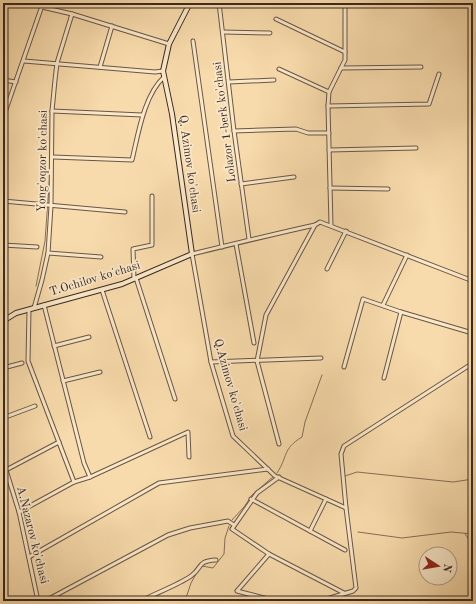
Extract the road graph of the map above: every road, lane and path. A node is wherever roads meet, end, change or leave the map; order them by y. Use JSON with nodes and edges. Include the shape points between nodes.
{"nodes":[{"id":1,"x":182,"y":3,"type":"edge"},
{"id":2,"x":219,"y":3,"type":"edge"},
{"id":3,"x":345,"y":3,"type":"edge"},
{"id":4,"x":190,"y":4,"type":"edge"},
{"id":5,"x":43,"y":5,"type":"edge"},
{"id":6,"x":72,"y":14,"type":"junction"},
{"id":7,"x":276,"y":19,"type":"dead end"},
{"id":8,"x":112,"y":26,"type":"junction"},
{"id":9,"x":223,"y":32,"type":"junction"},
{"id":10,"x":270,"y":33,"type":"dead end"},
{"id":11,"x":193,"y":41,"type":"dead end"},
{"id":12,"x":169,"y":44,"type":"junction"},
{"id":13,"x":345,"y":52,"type":"junction"},
{"id":14,"x":24,"y":61,"type":"junction"},
{"id":15,"x":57,"y":63,"type":"junction"},
{"id":16,"x":100,"y":67,"type":"junction"},
{"id":17,"x":421,"y":67,"type":"dead end"},
{"id":18,"x":341,"y":68,"type":"junction"},
{"id":19,"x":279,"y":69,"type":"dead end"},
{"id":20,"x":163,"y":71,"type":"junction"},
{"id":21,"x":439,"y":74,"type":"dead end"},
{"id":22,"x":164,"y":77,"type":"junction"},
{"id":23,"x":3,"y":80,"type":"edge"},
{"id":24,"x":274,"y":80,"type":"dead end"},
{"id":25,"x":16,"y":82,"type":"junction"},
{"id":26,"x":229,"y":82,"type":"junction"},
{"id":27,"x":329,"y":92,"type":"junction"},
{"id":28,"x":328,"y":106,"type":"junction"},
{"id":29,"x":4,"y":111,"type":"edge"},
{"id":30,"x":52,"y":111,"type":"junction"},
{"id":31,"x":142,"y":115,"type":"junction"},
{"id":32,"x":3,"y":118,"type":"edge"},
{"id":33,"x":234,"y":131,"type":"junction"},
{"id":34,"x":329,"y":133,"type":"junction"},
{"id":35,"x":416,"y":148,"type":"dead end"},
{"id":36,"x":329,"y":150,"type":"junction"},
{"id":37,"x":53,"y":157,"type":"junction"},
{"id":38,"x":294,"y":176,"type":"dead end"},
{"id":39,"x":242,"y":184,"type":"junction"},
{"id":40,"x":330,"y":188,"type":"junction"},
{"id":41,"x":388,"y":189,"type":"dead end"},
{"id":42,"x":152,"y":196,"type":"dead end"},
{"id":43,"x":3,"y":201,"type":"edge"},
{"id":44,"x":51,"y":206,"type":"junction"},
{"id":45,"x":124,"y":212,"type":"dead end"},
{"id":46,"x":315,"y":225,"type":"junction"},
{"id":47,"x":331,"y":225,"type":"junction"},
{"id":48,"x":346,"y":231,"type":"junction"},
{"id":49,"x":249,"y":239,"type":"junction"},
{"id":50,"x":236,"y":244,"type":"junction"},
{"id":51,"x":3,"y":245,"type":"edge"},
{"id":52,"x":37,"y":247,"type":"dead end"},
{"id":53,"x":222,"y":247,"type":"junction"},
{"id":54,"x":48,"y":253,"type":"junction"},
{"id":55,"x":192,"y":254,"type":"junction"},
{"id":56,"x":407,"y":255,"type":"junction"},
{"id":57,"x":101,"y":257,"type":"dead end"},
{"id":58,"x":327,"y":269,"type":"dead end"},
{"id":59,"x":135,"y":279,"type":"junction"},
{"id":60,"x":473,"y":281,"type":"edge"},
{"id":61,"x":102,"y":290,"type":"junction"},
{"id":62,"x":44,"y":305,"type":"junction"},
{"id":63,"x":383,"y":305,"type":"junction"},
{"id":64,"x":34,"y":308,"type":"junction"},
{"id":65,"x":29,"y":310,"type":"junction"},
{"id":66,"x":401,"y":312,"type":"junction"},
{"id":67,"x":3,"y":321,"type":"edge"},
{"id":68,"x":469,"y":332,"type":"dead end"},
{"id":69,"x":89,"y":337,"type":"dead end"},
{"id":70,"x":254,"y":343,"type":"dead end"},
{"id":71,"x":54,"y":346,"type":"junction"},
{"id":72,"x":321,"y":358,"type":"dead end"},
{"id":73,"x":257,"y":361,"type":"junction"},
{"id":74,"x":211,"y":362,"type":"junction"},
{"id":75,"x":22,"y":363,"type":"dead end"},
{"id":76,"x":473,"y":363,"type":"edge"},
{"id":77,"x":344,"y":367,"type":"dead end"},
{"id":78,"x":3,"y":368,"type":"edge"},
{"id":79,"x":100,"y":372,"type":"dead end"},
{"id":80,"x":384,"y":378,"type":"dead end"},
{"id":81,"x":63,"y":381,"type":"junction"},
{"id":82,"x":175,"y":399,"type":"dead end"},
{"id":83,"x":34,"y":406,"type":"dead end"},
{"id":84,"x":3,"y":418,"type":"edge"},
{"id":85,"x":150,"y":437,"type":"dead end"},
{"id":86,"x":59,"y":442,"type":"junction"},
{"id":87,"x":280,"y":444,"type":"dead end"},
{"id":88,"x":3,"y":450,"type":"edge"},
{"id":89,"x":189,"y":457,"type":"dead end"},
{"id":90,"x":268,"y":469,"type":"junction"},
{"id":91,"x":6,"y":470,"type":"junction"},
{"id":92,"x":90,"y":477,"type":"junction"},
{"id":93,"x":279,"y":478,"type":"junction"},
{"id":94,"x":74,"y":482,"type":"junction"},
{"id":95,"x":251,"y":499,"type":"junction"},
{"id":96,"x":326,"y":499,"type":"junction"},
{"id":97,"x":346,"y":508,"type":"junction"},
{"id":98,"x":19,"y":512,"type":"junction"},
{"id":99,"x":234,"y":525,"type":"junction"},
{"id":100,"x":310,"y":531,"type":"junction"},
{"id":101,"x":345,"y":550,"type":"dead end"},
{"id":102,"x":269,"y":554,"type":"junction"},
{"id":103,"x":29,"y":557,"type":"junction"},
{"id":104,"x":216,"y":560,"type":"dead end"},
{"id":105,"x":344,"y":594,"type":"junction"},
{"id":106,"x":38,"y":601,"type":"edge"},
{"id":107,"x":45,"y":601,"type":"edge"},
{"id":108,"x":141,"y":601,"type":"edge"},
{"id":109,"x":276,"y":601,"type":"edge"},
{"id":110,"x":320,"y":601,"type":"edge"}],
"edges":[{"from":1,"to":4,"type":"street"},
{"from":2,"to":9,"type":"street","name":"Lolazor 1-berk ko'chasi"},
{"from":3,"to":13,"type":"street"},
{"from":4,"to":12,"type":"main road"},
{"from":5,"to":6,"type":"street"},
{"from":5,"to":14,"type":"street"},
{"from":6,"to":8,"type":"street"},
{"from":6,"to":15,"type":"street","name":"Yong'oqzor ko'chasi"},
{"from":7,"to":13,"type":"street"},
{"from":8,"to":12,"type":"street"},
{"from":8,"to":16,"type":"street"},
{"from":9,"to":10,"type":"street"},
{"from":9,"to":26,"type":"street","name":"Lolazor 1-berk ko'chasi"},
{"from":11,"to":53,"type":"street"},
{"from":12,"to":20,"type":"main road"},
{"from":13,"to":18,"type":"street"},
{"from":14,"to":15,"type":"street"},
{"from":14,"to":25,"type":"street"},
{"from":15,"to":16,"type":"street"},
{"from":15,"to":30,"type":"street","name":"Yong'oqzor ko'chasi"},
{"from":16,"to":20,"type":"street"},
{"from":17,"to":18,"type":"street"},
{"from":18,"to":27,"type":"street"},
{"from":19,"to":27,"type":"street"},
{"from":20,"to":22,"type":"main road","name":"Q. Azimov ko'chasi"},
{"from":21,"to":28,"type":"street","via":[[429,104]]},
{"from":22,"to":31,"type":"street","via":[[157,83]]},
{"from":22,"to":55,"type":"main road","name":"Q. Azimov ko'chasi","via":[[172,114]]},
{"from":23,"to":25,"type":"street"},
{"from":24,"to":26,"type":"street"},
{"from":25,"to":29,"type":"street"},
{"from":26,"to":33,"type":"street","name":"Lolazor 1-berk ko'chasi"},
{"from":27,"to":28,"type":"street"},
{"from":28,"to":34,"type":"street"},
{"from":29,"to":32,"type":"street"},
{"from":30,"to":31,"type":"street"},
{"from":30,"to":37,"type":"street","name":"Yong'oqzor ko'chasi"},
{"from":31,"to":37,"type":"street","via":[[132,160]]},
{"from":33,"to":34,"type":"street","via":[[296,130]]},
{"from":33,"to":39,"type":"street","name":"Lolazor 1-berk ko'chasi"},
{"from":34,"to":36,"type":"street"},
{"from":35,"to":36,"type":"street"},
{"from":36,"to":40,"type":"street"},
{"from":37,"to":44,"type":"street","name":"Yong'oqzor ko'chasi"},
{"from":38,"to":39,"type":"street"},
{"from":39,"to":49,"type":"street","name":"Lolazor 1-berk ko'chasi"},
{"from":40,"to":41,"type":"street"},
{"from":40,"to":47,"type":"street"},
{"from":42,"to":59,"type":"street","via":[[152,245],[132,249]]},
{"from":43,"to":44,"type":"street"},
{"from":44,"to":45,"type":"street"},
{"from":44,"to":54,"type":"street","name":"Yong'oqzor ko'chasi"},
{"from":46,"to":47,"type":"street","via":[[320,222]]},
{"from":46,"to":49,"type":"street"},
{"from":46,"to":73,"type":"street","via":[[266,315]]},
{"from":47,"to":48,"type":"street"},
{"from":48,"to":56,"type":"street"},
{"from":48,"to":58,"type":"street"},
{"from":49,"to":50,"type":"street"},
{"from":50,"to":53,"type":"street"},
{"from":50,"to":70,"type":"street"},
{"from":51,"to":52,"type":"street"},
{"from":53,"to":55,"type":"street"},
{"from":54,"to":57,"type":"street"},
{"from":54,"to":64,"type":"street","name":"Yong'oqzor ko'chasi"},
{"from":55,"to":59,"type":"main road","name":"T.Ochilov ko'chasi"},
{"from":55,"to":74,"type":"street","name":"Q.Azimov ko'chasi"},
{"from":56,"to":60,"type":"street"},
{"from":56,"to":63,"type":"street"},
{"from":59,"to":61,"type":"main road","name":"T.Ochilov ko'chasi"},
{"from":59,"to":82,"type":"street"},
{"from":61,"to":62,"type":"main road","name":"T.Ochilov ko'chasi"},
{"from":61,"to":85,"type":"street"},
{"from":62,"to":64,"type":"main road","name":"T.Ochilov ko'chasi"},
{"from":62,"to":71,"type":"street"},
{"from":63,"to":66,"type":"street"},
{"from":63,"to":77,"type":"street","via":[[363,299]]},
{"from":64,"to":65,"type":"main road","name":"T.Ochilov ko'chasi"},
{"from":65,"to":67,"type":"main road","name":"T.Ochilov ko'chasi","via":[[16,313]]},
{"from":65,"to":86,"type":"street","via":[[28,361]]},
{"from":66,"to":68,"type":"street"},
{"from":66,"to":80,"type":"street"},
{"from":69,"to":71,"type":"street"},
{"from":71,"to":81,"type":"street"},
{"from":72,"to":73,"type":"street"},
{"from":73,"to":74,"type":"street"},
{"from":73,"to":87,"type":"street"},
{"from":74,"to":90,"type":"street","name":"Q.Azimov ko'chasi","via":[[233,436]]},
{"from":75,"to":78,"type":"street"},
{"from":76,"to":97,"type":"street","via":[[344,446],[341,454]]},
{"from":79,"to":81,"type":"street"},
{"from":81,"to":92,"type":"street"},
{"from":83,"to":84,"type":"street"},
{"from":86,"to":91,"type":"street"},
{"from":86,"to":94,"type":"street"},
{"from":88,"to":91,"type":"street","name":"A.Nazarov ko'chasi"},
{"from":89,"to":92,"type":"street","via":[[188,432]]},
{"from":90,"to":93,"type":"street","name":"Q.Azimov ko'chasi"},
{"from":90,"to":103,"type":"street","via":[[159,483]]},
{"from":91,"to":98,"type":"street","name":"A.Nazarov ko'chasi"},
{"from":92,"to":94,"type":"street"},
{"from":93,"to":95,"type":"street"},
{"from":93,"to":96,"type":"street","name":"Q.Azimov ko'chasi"},
{"from":94,"to":98,"type":"street"},
{"from":95,"to":99,"type":"street"},
{"from":95,"to":100,"type":"street"},
{"from":96,"to":97,"type":"street","name":"Q.Azimov ko'chasi"},
{"from":96,"to":100,"type":"street"},
{"from":97,"to":105,"type":"street","via":[[356,588]]},
{"from":98,"to":103,"type":"street","name":"A.Nazarov ko'chasi"},
{"from":99,"to":102,"type":"street","via":[[232,529]]},
{"from":99,"to":107,"type":"street","via":[[228,521],[168,535]]},
{"from":100,"to":101,"type":"street"},
{"from":102,"to":105,"type":"street"},
{"from":102,"to":109,"type":"street","via":[[237,591]]},
{"from":103,"to":106,"type":"street","name":"A.Nazarov ko'chasi"},
{"from":104,"to":108,"type":"street","via":[[207,560],[200,564],[193,575]]},
{"from":105,"to":110,"type":"street"}]}
